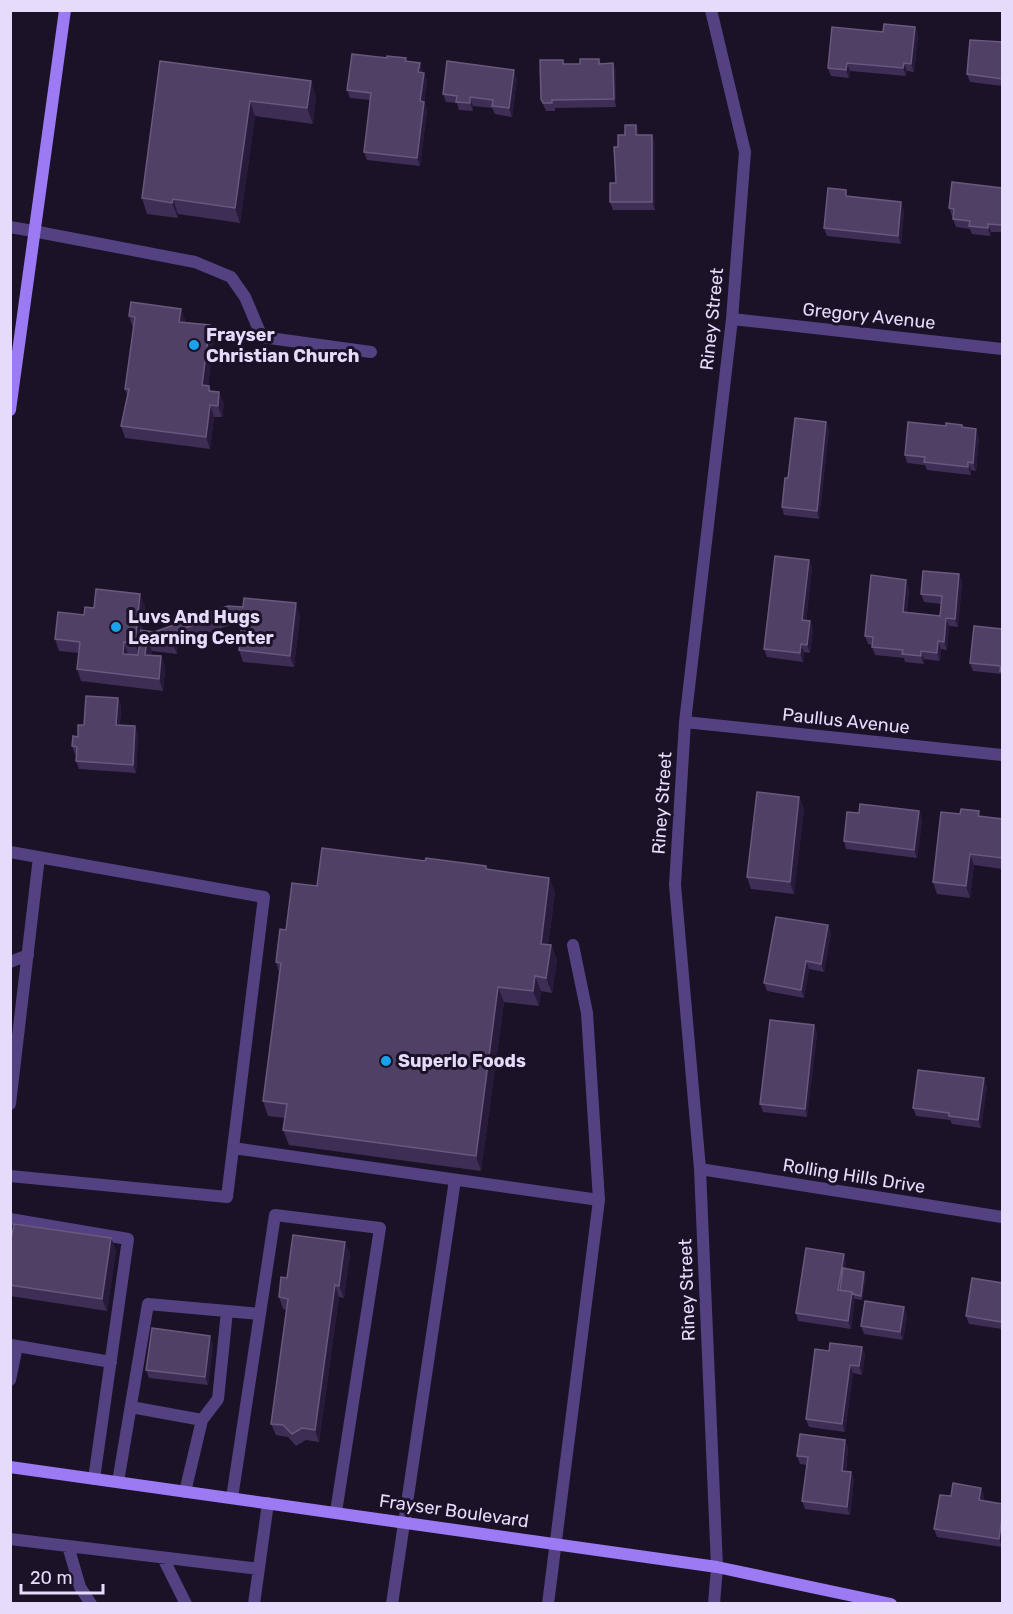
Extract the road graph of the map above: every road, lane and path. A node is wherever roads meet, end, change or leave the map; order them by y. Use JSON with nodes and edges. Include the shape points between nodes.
{"nodes":[{"id":1,"x":65,"y":10,"type":"edge"},
{"id":2,"x":711,"y":10,"type":"edge"},
{"id":3,"x":10,"y":227,"type":"edge"},
{"id":4,"x":33,"y":231,"type":"junction"},
{"id":5,"x":732,"y":319,"type":"junction"},
{"id":6,"x":1002,"y":349,"type":"edge"},
{"id":7,"x":371,"y":352,"type":"dead end"},
{"id":8,"x":10,"y":410,"type":"edge"},
{"id":9,"x":685,"y":722,"type":"junction"},
{"id":10,"x":1002,"y":755,"type":"edge"},
{"id":11,"x":10,"y":852,"type":"edge"},
{"id":12,"x":39,"y":857,"type":"junction"},
{"id":13,"x":573,"y":945,"type":"dead end"},
{"id":14,"x":28,"y":955,"type":"junction"},
{"id":15,"x":10,"y":962,"type":"edge"},
{"id":16,"x":14,"y":1044,"type":"edge"},
{"id":17,"x":10,"y":1104,"type":"edge"},
{"id":18,"x":233,"y":1148,"type":"junction"},
{"id":19,"x":700,"y":1169,"type":"junction"},
{"id":20,"x":10,"y":1176,"type":"edge"},
{"id":21,"x":455,"y":1180,"type":"junction"},
{"id":22,"x":599,"y":1200,"type":"junction"},
{"id":23,"x":1002,"y":1217,"type":"edge"},
{"id":24,"x":10,"y":1219,"type":"edge"},
{"id":25,"x":227,"y":1311,"type":"junction"},
{"id":26,"x":260,"y":1314,"type":"junction"},
{"id":27,"x":14,"y":1345,"type":"edge"},
{"id":28,"x":111,"y":1362,"type":"junction"},
{"id":29,"x":10,"y":1380,"type":"edge"},
{"id":30,"x":131,"y":1407,"type":"junction"},
{"id":31,"x":202,"y":1420,"type":"junction"},
{"id":32,"x":10,"y":1467,"type":"edge"},
{"id":33,"x":94,"y":1479,"type":"junction"},
{"id":34,"x":118,"y":1482,"type":"junction"},
{"id":35,"x":185,"y":1492,"type":"junction"},
{"id":36,"x":232,"y":1498,"type":"junction"},
{"id":37,"x":268,"y":1503,"type":"junction"},
{"id":38,"x":336,"y":1512,"type":"junction"},
{"id":39,"x":403,"y":1521,"type":"junction"},
{"id":40,"x":10,"y":1539,"type":"edge"},
{"id":41,"x":556,"y":1544,"type":"junction"},
{"id":42,"x":68,"y":1546,"type":"junction"},
{"id":43,"x":163,"y":1558,"type":"junction"},
{"id":44,"x":717,"y":1567,"type":"junction"},
{"id":45,"x":259,"y":1569,"type":"junction"},
{"id":46,"x":91,"y":1604,"type":"edge"},
{"id":47,"x":186,"y":1604,"type":"edge"},
{"id":48,"x":254,"y":1604,"type":"edge"},
{"id":49,"x":392,"y":1604,"type":"edge"},
{"id":50,"x":548,"y":1604,"type":"edge"},
{"id":51,"x":714,"y":1604,"type":"edge"},
{"id":52,"x":891,"y":1604,"type":"edge"}],
"edges":[{"from":1,"to":4,"type":"main road"},
{"from":2,"to":5,"type":"street","name":"Riney Street","via":[[745,152]]},
{"from":3,"to":4,"type":"street"},
{"from":4,"to":7,"type":"street","via":[[195,262],[231,277],[245,297],[262,337]]},
{"from":4,"to":8,"type":"main road"},
{"from":5,"to":6,"type":"street","name":"Gregory Avenue"},
{"from":5,"to":9,"type":"street","name":"Riney Street"},
{"from":9,"to":10,"type":"street","name":"Paullus Avenue"},
{"from":9,"to":19,"type":"street","name":"Riney Street","via":[[675,885]]},
{"from":11,"to":12,"type":"street"},
{"from":12,"to":14,"type":"street"},
{"from":12,"to":18,"type":"street","via":[[264,897]]},
{"from":13,"to":22,"type":"street","via":[[587,1013]]},
{"from":14,"to":15,"type":"street"},
{"from":14,"to":16,"type":"street"},
{"from":16,"to":17,"type":"street"},
{"from":18,"to":20,"type":"street","via":[[227,1197]]},
{"from":18,"to":21,"type":"street"},
{"from":19,"to":23,"type":"street","name":"Rolling Hills Drive"},
{"from":19,"to":44,"type":"street","name":"Riney Street"},
{"from":21,"to":22,"type":"street"},
{"from":21,"to":39,"type":"street"},
{"from":22,"to":41,"type":"street"},
{"from":24,"to":28,"type":"street","via":[[128,1239]]},
{"from":25,"to":26,"type":"street"},
{"from":25,"to":30,"type":"street","via":[[147,1304]]},
{"from":25,"to":31,"type":"street","via":[[218,1399]]},
{"from":26,"to":36,"type":"street"},
{"from":26,"to":38,"type":"street","via":[[275,1215],[380,1228]]},
{"from":27,"to":28,"type":"street"},
{"from":27,"to":29,"type":"street"},
{"from":28,"to":33,"type":"street"},
{"from":30,"to":31,"type":"street"},
{"from":30,"to":34,"type":"street"},
{"from":31,"to":35,"type":"street"},
{"from":32,"to":33,"type":"main road","name":"Frayser Boulevard"},
{"from":33,"to":34,"type":"main road","name":"Frayser Boulevard"},
{"from":34,"to":35,"type":"main road","name":"Frayser Boulevard"},
{"from":35,"to":36,"type":"main road","name":"Frayser Boulevard"},
{"from":36,"to":37,"type":"main road","name":"Frayser Boulevard"},
{"from":37,"to":38,"type":"main road","name":"Frayser Boulevard"},
{"from":37,"to":45,"type":"street"},
{"from":38,"to":39,"type":"main road","name":"Frayser Boulevard"},
{"from":39,"to":41,"type":"main road","name":"Frayser Boulevard"},
{"from":39,"to":49,"type":"street"},
{"from":40,"to":42,"type":"street"},
{"from":41,"to":44,"type":"main road","name":"Frayser Boulevard"},
{"from":41,"to":50,"type":"street"},
{"from":42,"to":43,"type":"street"},
{"from":42,"to":46,"type":"street","via":[[80,1587]]},
{"from":43,"to":45,"type":"street"},
{"from":43,"to":47,"type":"street"},
{"from":44,"to":51,"type":"street","name":"Riney Street"},
{"from":44,"to":52,"type":"main road","name":"Frayser Boulevard"},
{"from":45,"to":48,"type":"street"}]}
